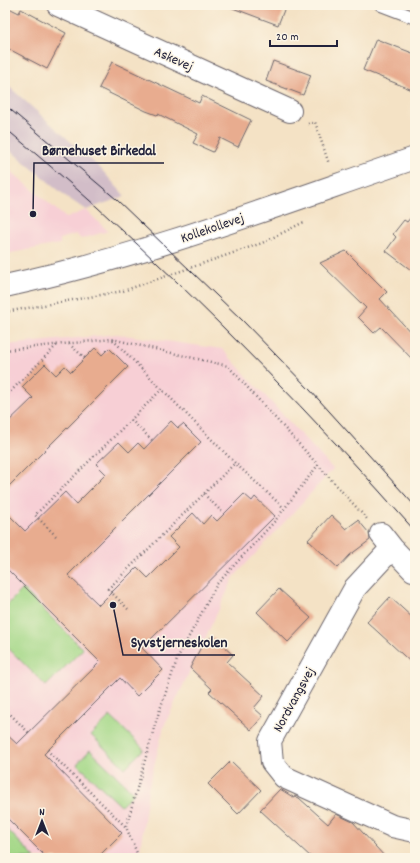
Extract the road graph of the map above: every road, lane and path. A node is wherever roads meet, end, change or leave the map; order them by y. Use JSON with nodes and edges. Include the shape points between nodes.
{"nodes":[{"id":1,"x":58,"y":5,"type":"edge"},
{"id":2,"x":381,"y":5,"type":"edge"},
{"id":3,"x":415,"y":18,"type":"edge"},
{"id":4,"x":290,"y":111,"type":"dead end"},
{"id":5,"x":315,"y":122,"type":"dead end"},
{"id":6,"x":415,"y":158,"type":"edge"},
{"id":7,"x":330,"y":166,"type":"dead end"},
{"id":8,"x":308,"y":220,"type":"dead end"},
{"id":9,"x":5,"y":286,"type":"edge"},
{"id":10,"x":5,"y":312,"type":"edge"},
{"id":11,"x":112,"y":339,"type":"junction"},
{"id":12,"x":69,"y":344,"type":"junction"},
{"id":13,"x":58,"y":345,"type":"junction"},
{"id":14,"x":5,"y":350,"type":"edge"},
{"id":15,"x":85,"y":358,"type":"dead end"},
{"id":16,"x":162,"y":388,"type":"junction"},
{"id":17,"x":5,"y":396,"type":"edge"},
{"id":18,"x":131,"y":420,"type":"junction"},
{"id":19,"x":152,"y":440,"type":"dead end"},
{"id":20,"x":236,"y":463,"type":"junction"},
{"id":21,"x":318,"y":465,"type":"junction"},
{"id":22,"x":204,"y":494,"type":"junction"},
{"id":23,"x":284,"y":508,"type":"junction"},
{"id":24,"x":224,"y":514,"type":"dead end"},
{"id":25,"x":56,"y":536,"type":"dead end"},
{"id":26,"x":387,"y":541,"type":"junction"},
{"id":27,"x":413,"y":570,"type":"dead end"},
{"id":28,"x":128,"y":609,"type":"dead end"},
{"id":29,"x":5,"y":709,"type":"edge"},
{"id":30,"x":29,"y":732,"type":"dead end"},
{"id":31,"x":47,"y":750,"type":"dead end"},
{"id":32,"x":126,"y":827,"type":"junction"},
{"id":33,"x":415,"y":831,"type":"edge"},
{"id":34,"x":132,"y":858,"type":"edge"}],
"edges":[{"from":1,"to":4,"type":"street","name":"Askevej"},
{"from":2,"to":3,"type":"lane"},
{"from":5,"to":7,"type":"path"},
{"from":6,"to":9,"type":"street","name":"Kollekollevej","via":[[162,244],[58,275]]},
{"from":8,"to":10,"type":"path","via":[[262,243],[123,291]]},
{"from":11,"to":12,"type":"path"},
{"from":11,"to":16,"type":"path"},
{"from":11,"to":21,"type":"path","via":[[228,366]]},
{"from":12,"to":13,"type":"path"},
{"from":12,"to":15,"type":"path"},
{"from":13,"to":14,"type":"path"},
{"from":13,"to":17,"type":"path"},
{"from":16,"to":18,"type":"path"},
{"from":16,"to":20,"type":"path"},
{"from":18,"to":19,"type":"path"},
{"from":18,"to":25,"type":"path","via":[[36,515]]},
{"from":20,"to":22,"type":"path"},
{"from":20,"to":23,"type":"path"},
{"from":21,"to":23,"type":"path"},
{"from":21,"to":26,"type":"path"},
{"from":22,"to":24,"type":"path"},
{"from":22,"to":28,"type":"path","via":[[108,588]]},
{"from":23,"to":32,"type":"path","via":[[217,584],[178,657],[157,718]]},
{"from":26,"to":27,"type":"street"},
{"from":26,"to":33,"type":"street","name":"Nordvangsvej","via":[[355,588],[270,741],[272,762],[284,777],[392,826]]},
{"from":29,"to":30,"type":"path"},
{"from":31,"to":32,"type":"path"},
{"from":32,"to":34,"type":"path","via":[[137,853]]}]}
